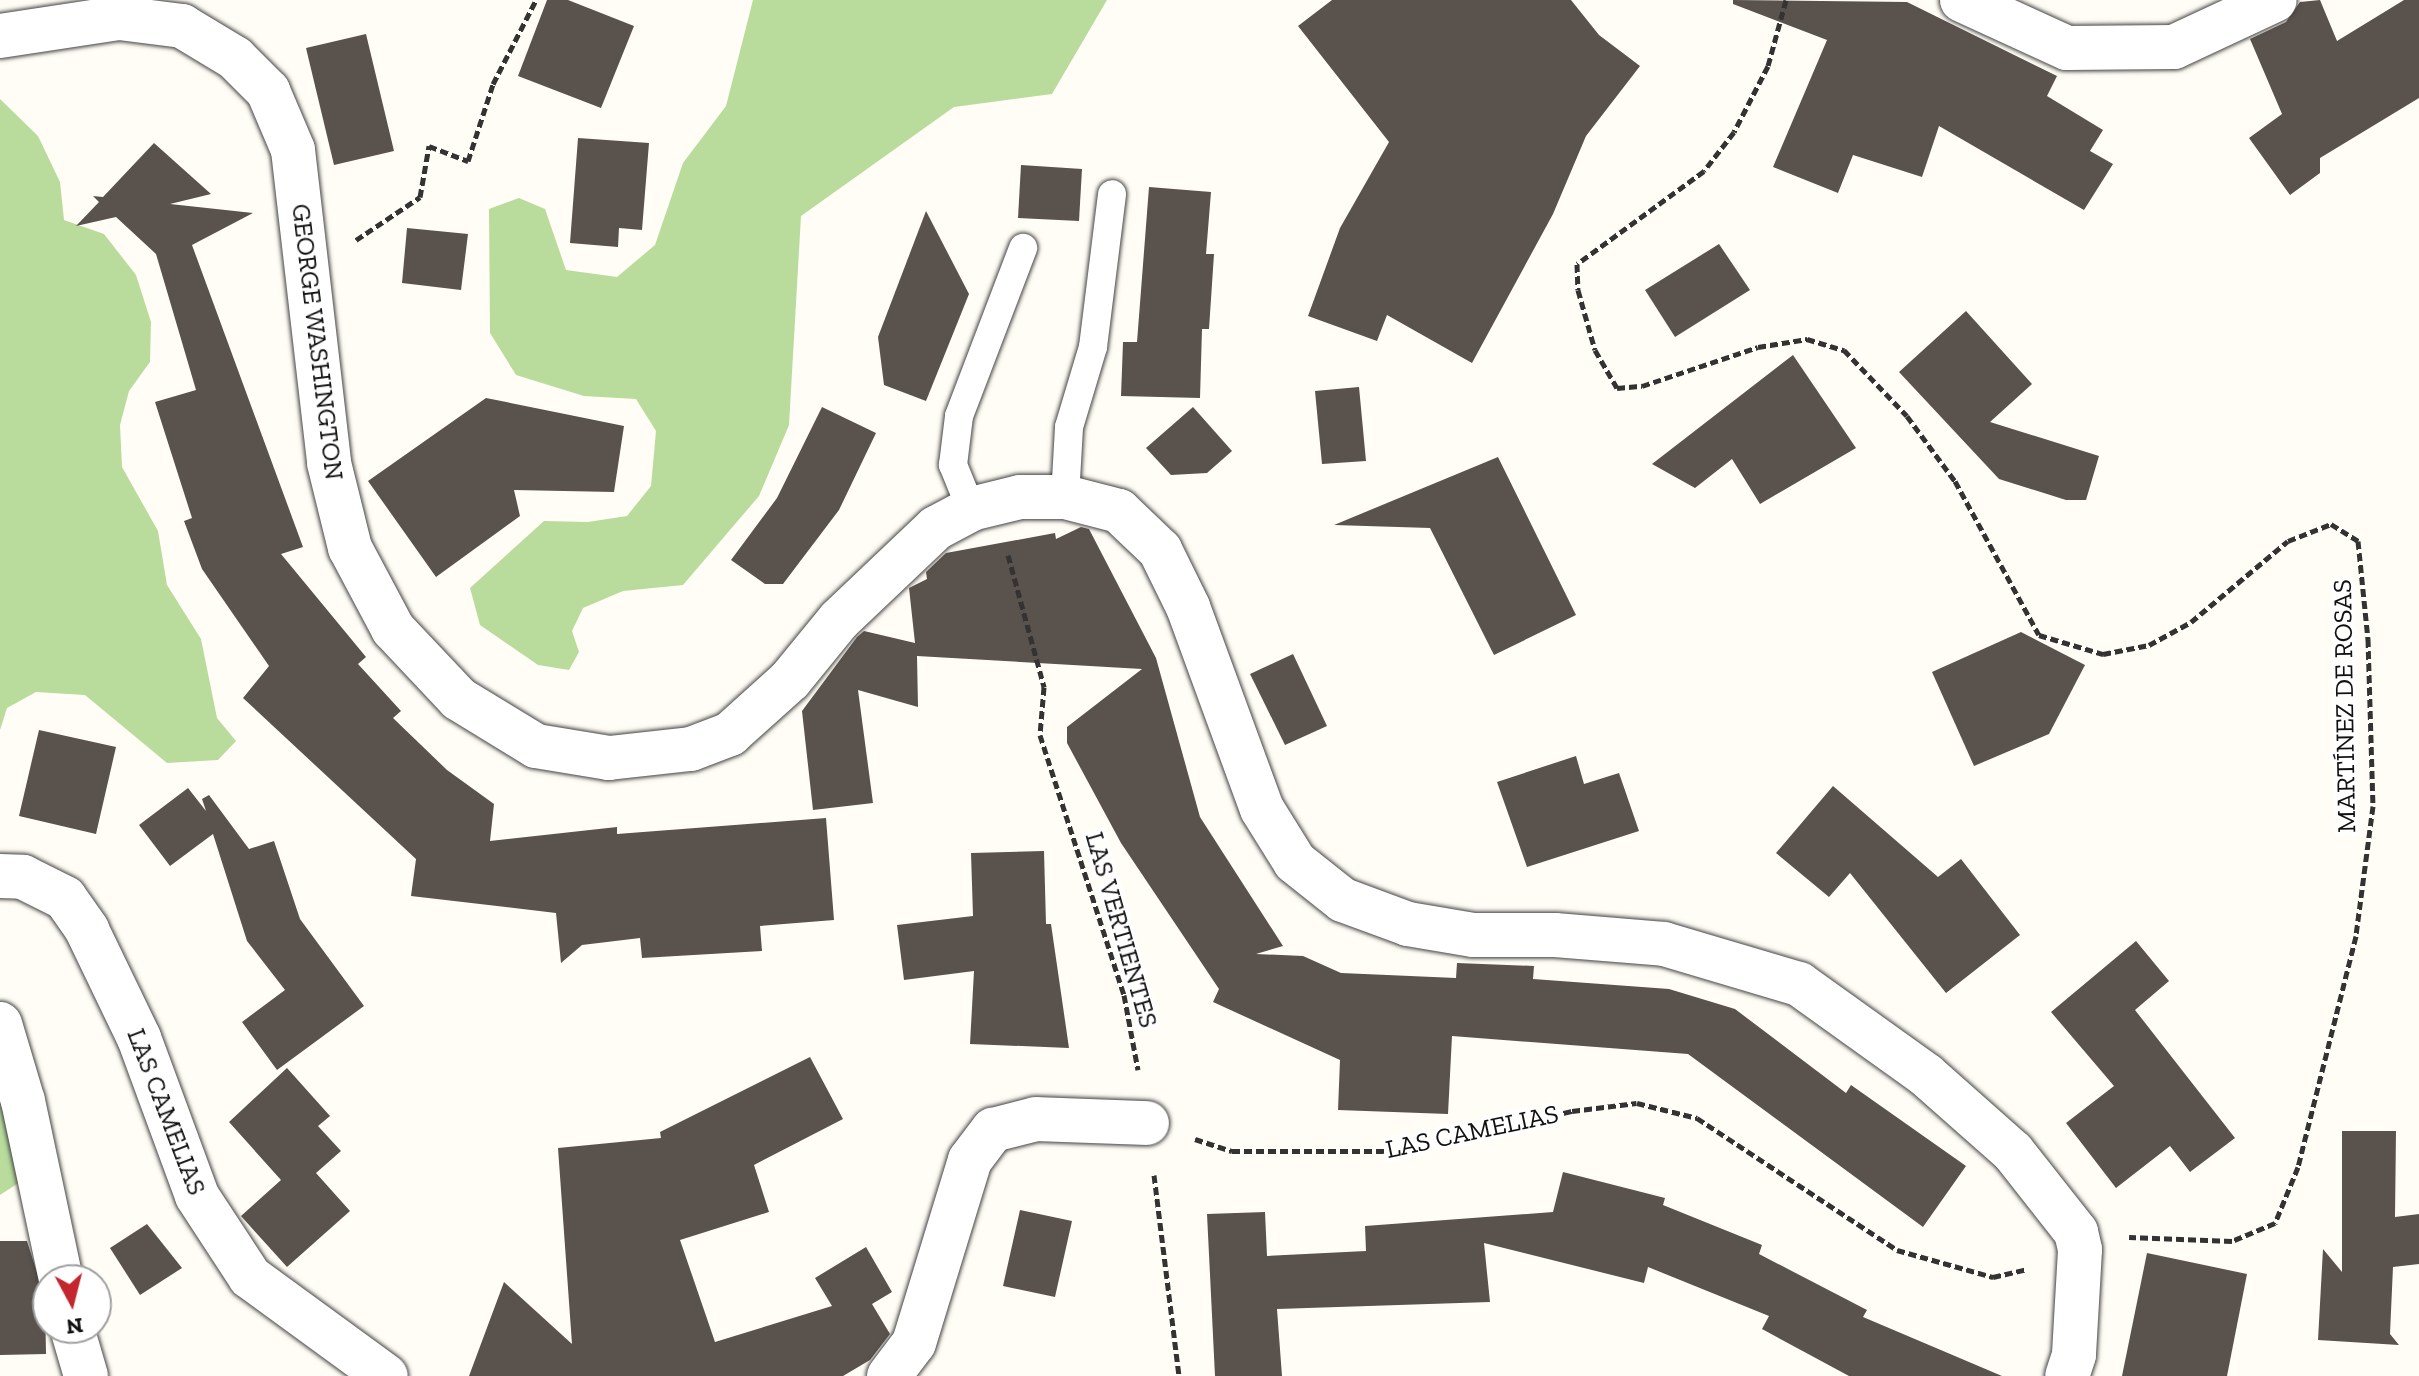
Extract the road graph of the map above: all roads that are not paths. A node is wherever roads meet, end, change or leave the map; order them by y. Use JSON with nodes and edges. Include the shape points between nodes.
{"nodes":[{"id":1,"x":1962,"y":0,"type":"edge"},
{"id":2,"x":2275,"y":0,"type":"edge"},
{"id":3,"x":0,"y":36,"type":"edge"},
{"id":4,"x":1112,"y":194,"type":"dead end"},
{"id":5,"x":1023,"y":248,"type":"dead end"},
{"id":6,"x":1065,"y":497,"type":"junction"},
{"id":7,"x":983,"y":506,"type":"junction"},
{"id":8,"x":0,"y":876,"type":"edge"},
{"id":9,"x":0,"y":1024,"type":"edge"},
{"id":10,"x":1147,"y":1123,"type":"road end"},
{"id":11,"x":58,"y":1264,"type":"edge"},
{"id":12,"x":77,"y":1344,"type":"edge"},
{"id":13,"x":86,"y":1376,"type":"edge"},
{"id":14,"x":386,"y":1376,"type":"edge"},
{"id":15,"x":889,"y":1376,"type":"edge"},
{"id":16,"x":2067,"y":1376,"type":"edge"}],
"edges":[{"from":1,"to":2,"type":"street","via":[[2067,48],[2082,48],[2174,47]]},
{"from":3,"to":7,"type":"street","name":"GEORGE WASHINGTON","via":[[119,18],[182,26],[235,58],[268,91],[293,150],[329,463],[350,548],[393,629],[459,699],[536,746],[609,758],[691,749],[730,734],[790,680],[839,620],[936,528]]},
{"from":4,"to":6,"type":"lane","via":[[1093,347],[1069,427]]},
{"from":5,"to":7,"type":"lane","via":[[959,416],[953,465]]},
{"from":6,"to":7,"type":"street","name":"GEORGE WASHINGTON"},
{"from":6,"to":16,"type":"street","name":"GEORGE WASHINGTON","via":[[1119,511],[1160,550],[1188,607],[1262,809],[1295,862],[1343,900],[1408,924],[1473,935],[1664,944],[1799,984],[1926,1075],[2013,1152],[2078,1241],[2074,1355]]},
{"from":8,"to":14,"type":"street","name":"LAS CAMELIAS","via":[[23,877],[65,898],[87,930],[139,1038],[197,1196],[250,1277]]},
{"from":9,"to":11,"type":"street","via":[[23,1101]]},
{"from":10,"to":15,"type":"street","via":[[1036,1119],[993,1130],[970,1160],[914,1343]]},
{"from":12,"to":13,"type":"street"}]}
